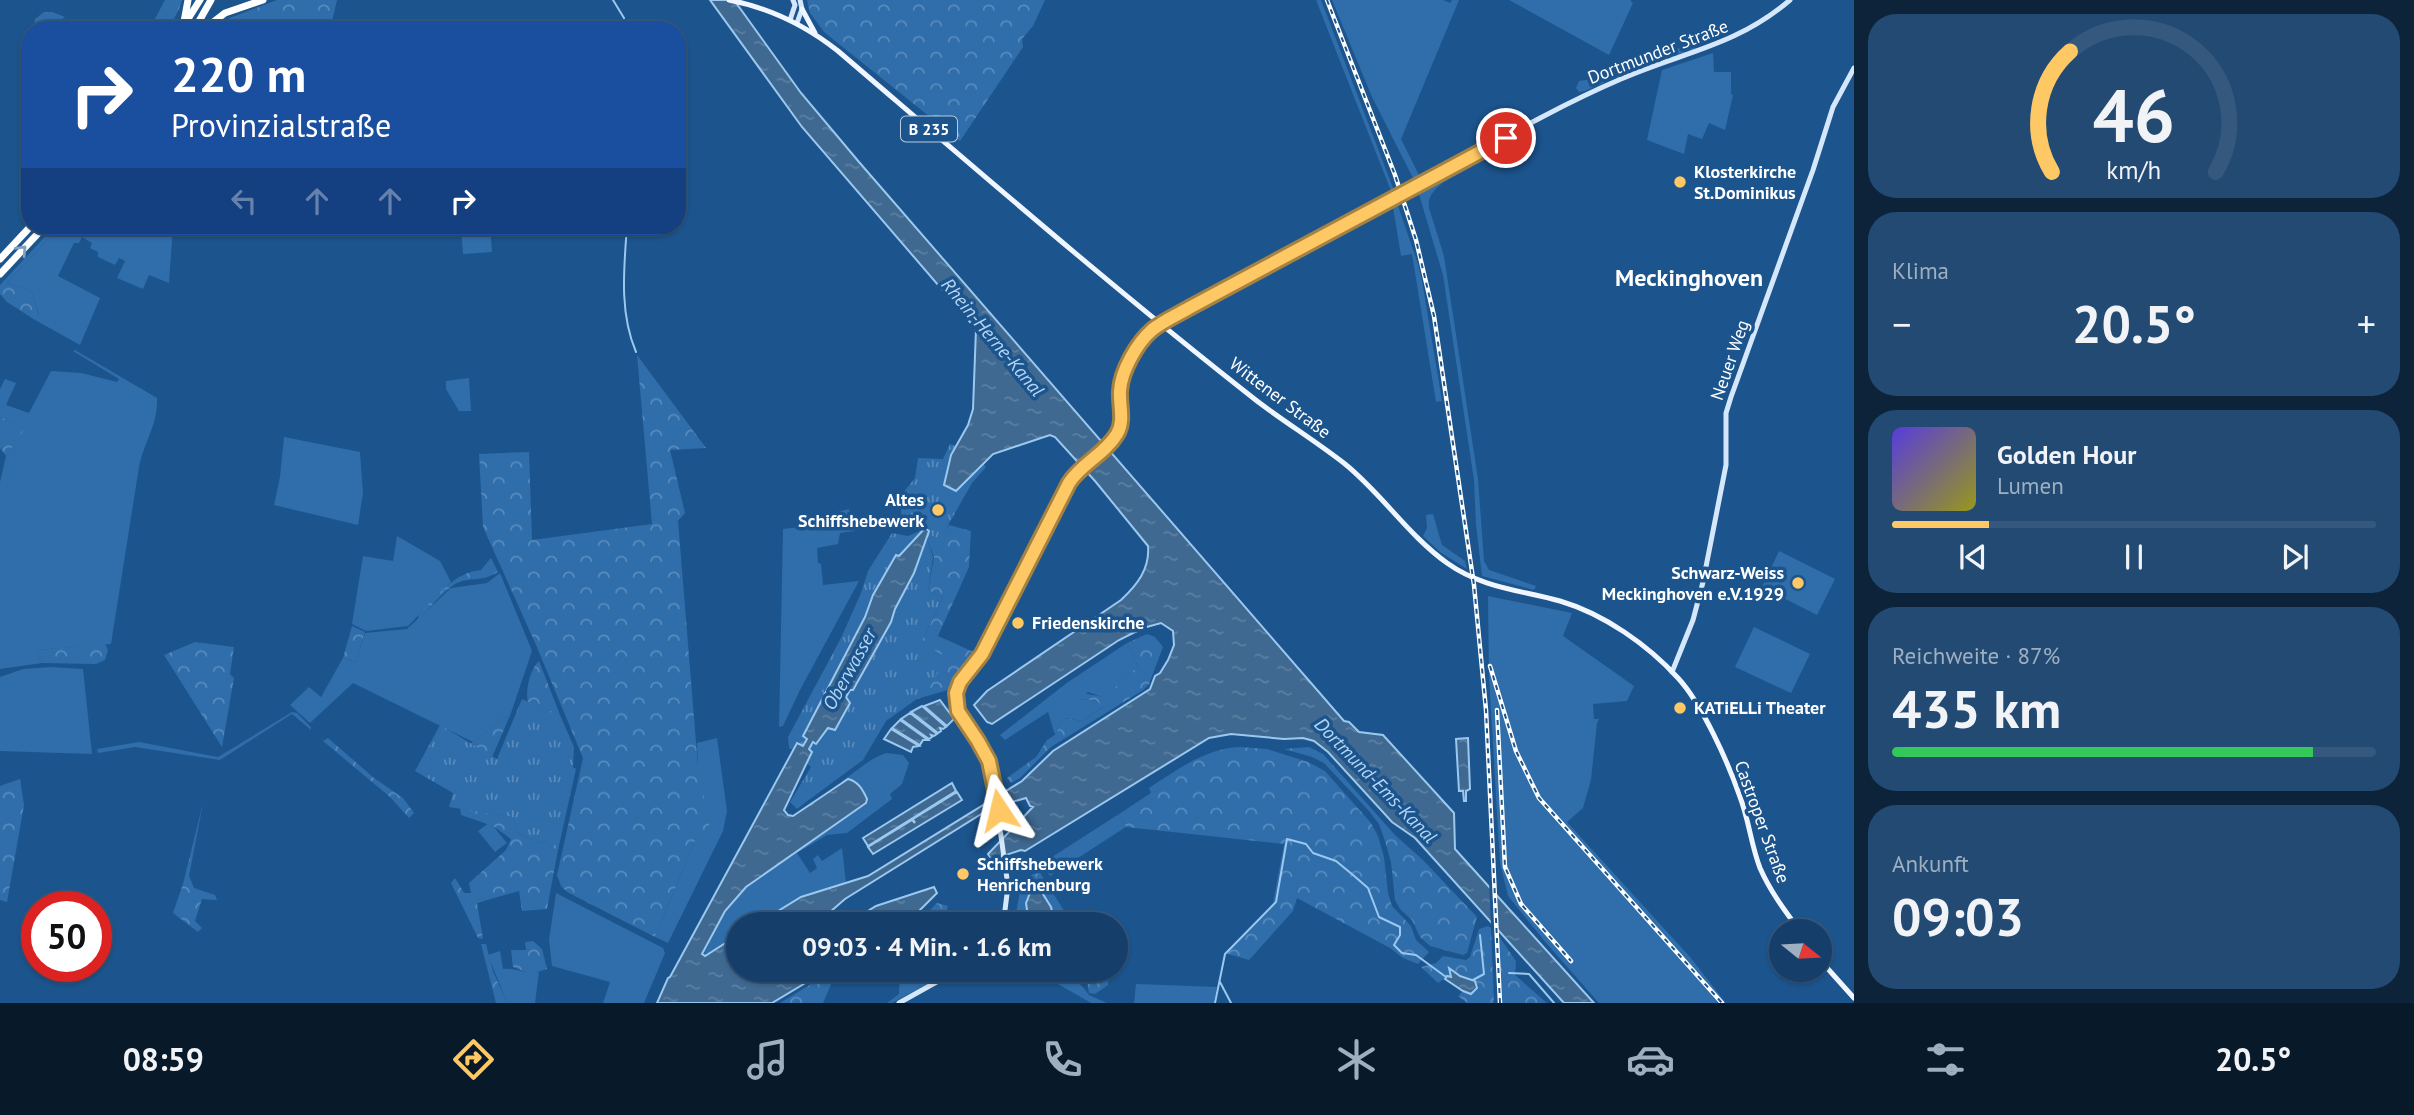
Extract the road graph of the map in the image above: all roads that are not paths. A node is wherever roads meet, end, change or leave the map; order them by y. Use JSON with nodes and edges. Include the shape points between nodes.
{"nodes":[{"id":1,"x":188,"y":0,"type":"edge"},
{"id":2,"x":200,"y":0,"type":"edge"},
{"id":3,"x":211,"y":0,"type":"edge"},
{"id":4,"x":263,"y":0,"type":"edge"},
{"id":5,"x":729,"y":0,"type":"edge"},
{"id":6,"x":793,"y":0,"type":"edge"},
{"id":7,"x":800,"y":0,"type":"edge"},
{"id":8,"x":1790,"y":0,"type":"edge"},
{"id":9,"x":802,"y":9,"type":"junction"},
{"id":10,"x":790,"y":20,"type":"junction"},
{"id":11,"x":184,"y":21,"type":"edge"},
{"id":12,"x":186,"y":21,"type":"edge"},
{"id":13,"x":199,"y":21,"type":"edge"},
{"id":14,"x":215,"y":21,"type":"edge"},
{"id":15,"x":797,"y":23,"type":"junction"},
{"id":16,"x":817,"y":35,"type":"junction"},
{"id":17,"x":1854,"y":68,"type":"edge"},
{"id":18,"x":23,"y":235,"type":"edge"},
{"id":19,"x":37,"y":235,"type":"edge"},
{"id":20,"x":0,"y":259,"type":"edge"},
{"id":21,"x":0,"y":274,"type":"edge"},
{"id":22,"x":1163,"y":324,"type":"junction"},
{"id":23,"x":1543,"y":597,"type":"joint"},
{"id":24,"x":1672,"y":672,"type":"junction"},
{"id":25,"x":1003,"y":912,"type":"edge"},
{"id":26,"x":1791,"y":919,"type":"edge"},
{"id":27,"x":1832,"y":973,"type":"edge"},
{"id":28,"x":937,"y":982,"type":"edge"},
{"id":29,"x":1854,"y":998,"type":"edge"},
{"id":30,"x":899,"y":1003,"type":"edge"}],
"edges":[{"from":1,"to":11,"type":"highway"},
{"from":2,"to":12,"type":"highway"},
{"from":3,"to":13,"type":"highway"},
{"from":4,"to":14,"type":"highway"},
{"from":5,"to":10,"type":"main road","number":"B 235"},
{"from":6,"to":10,"type":"main road"},
{"from":7,"to":9,"type":"main road"},
{"from":8,"to":22,"type":"main road","name":"Dortmunder Straße","bridge":true,"via":[[1745,32],[1579,99]]},
{"from":9,"to":15,"type":"main road"},
{"from":9,"to":16,"type":"main road","number":"B 235"},
{"from":10,"to":15,"type":"main road","number":"B 235"},
{"from":15,"to":16,"type":"main road","number":"B 235"},
{"from":16,"to":22,"type":"main road","name":"Wittener Straße","number":"B 235"},
{"from":17,"to":24,"type":"main road","name":"Neuer Weg","via":[[1833,107],[1726,413],[1726,465],[1703,582]]},
{"from":18,"to":20,"type":"highway"},
{"from":21,"to":19,"type":"highway","one_way":true},
{"from":22,"to":23,"type":"main road","name":"Wittener Straße","number":"B 235","via":[[1351,469],[1448,564],[1487,584]]},
{"from":22,"to":25,"type":"main road","name":"Dortmunder Straße","via":[[1146,336],[1126,370],[1120,392],[1120,426],[1069,483],[982,654],[955,696],[957,708],[989,761],[1005,860]]},
{"from":23,"to":24,"type":"main road","name":"Castroper Straße","number":"B 235","via":[[1606,622]]},
{"from":24,"to":26,"type":"main road","name":"Castroper Straße","number":"B 235","via":[[1688,690],[1714,738],[1740,797],[1759,866]]},
{"from":27,"to":29,"type":"main road"},
{"from":28,"to":30,"type":"main road"}]}
